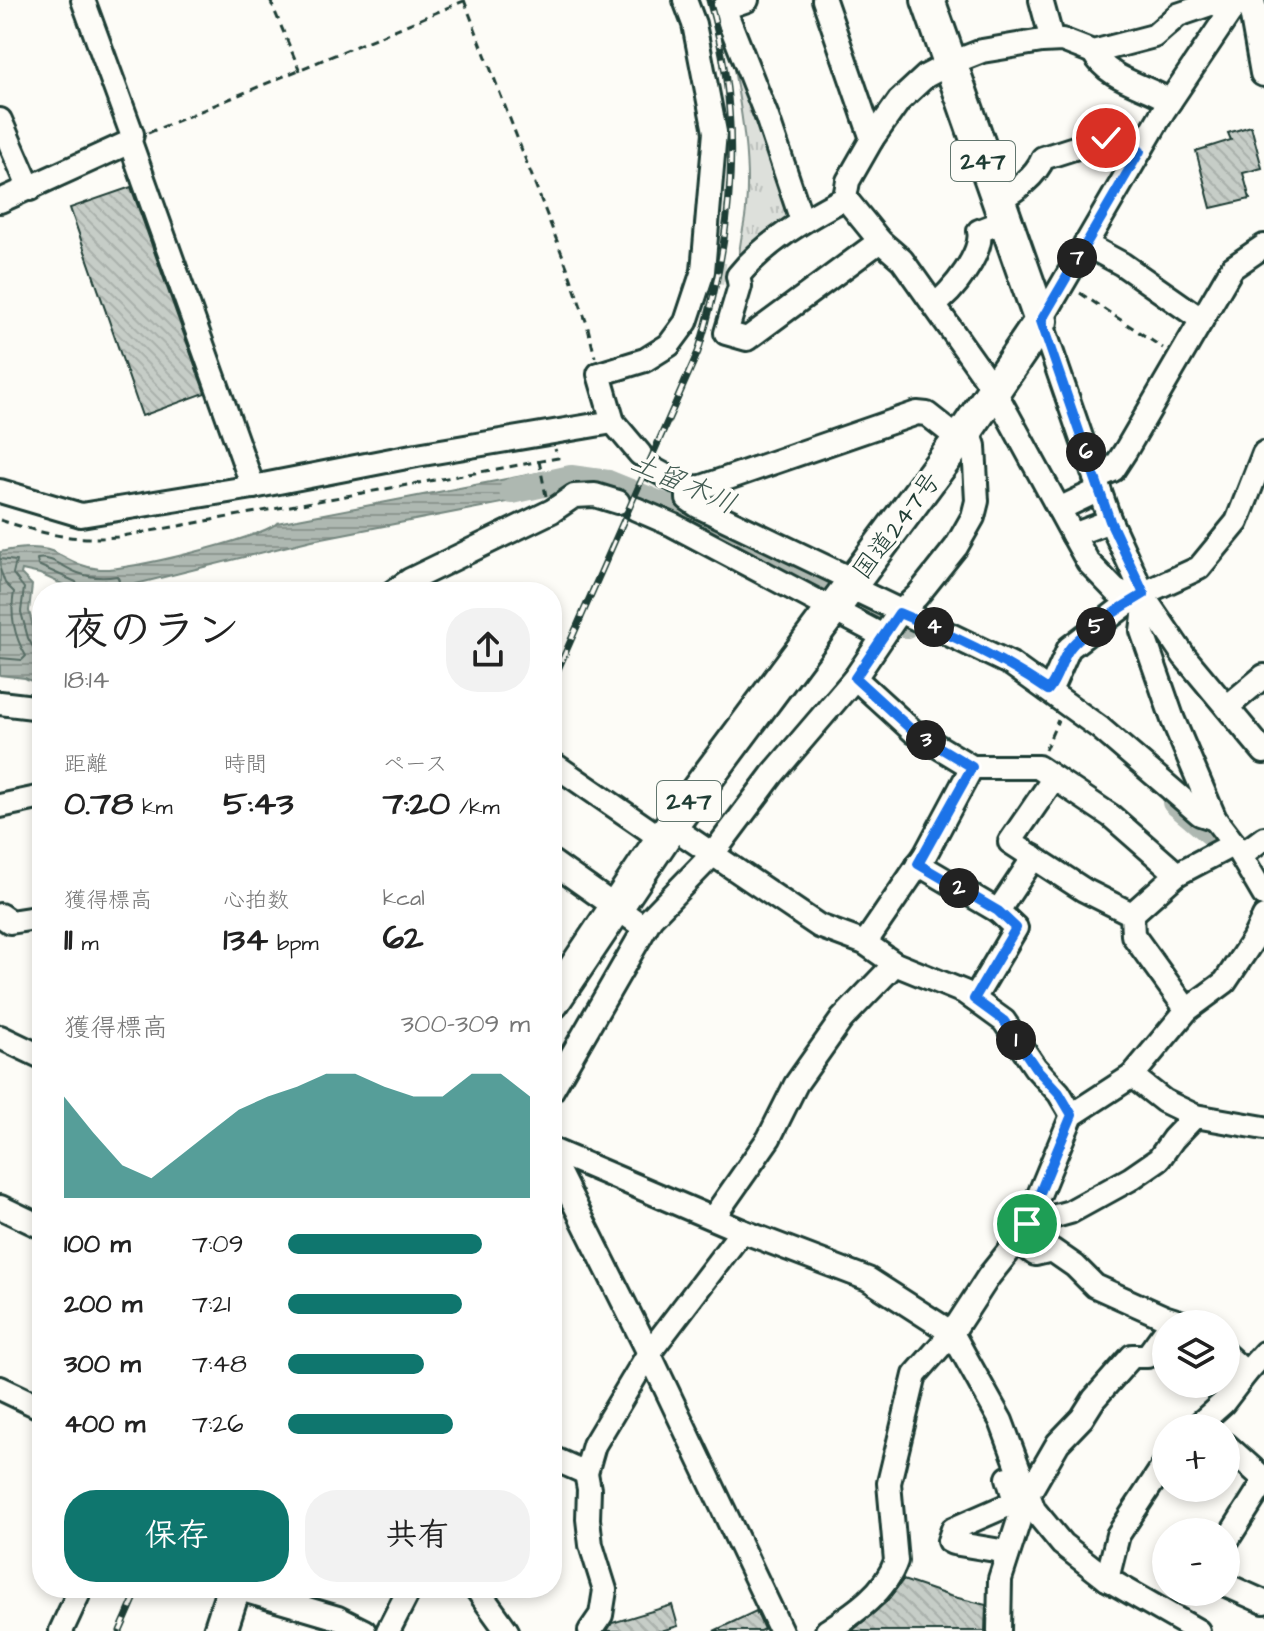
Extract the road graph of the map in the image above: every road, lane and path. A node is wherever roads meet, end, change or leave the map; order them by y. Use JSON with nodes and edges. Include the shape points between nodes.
{"nodes":[{"id":1,"x":83,"y":0,"type":"edge"},
{"id":2,"x":270,"y":0,"type":"edge"},
{"id":3,"x":465,"y":0,"type":"edge"},
{"id":4,"x":685,"y":0,"type":"edge"},
{"id":5,"x":747,"y":0,"type":"edge"},
{"id":6,"x":824,"y":0,"type":"edge"},
{"id":7,"x":928,"y":0,"type":"edge"},
{"id":8,"x":1041,"y":0,"type":"edge"},
{"id":9,"x":1240,"y":4,"type":"edge"},
{"id":10,"x":1057,"y":40,"type":"junction"},
{"id":11,"x":1093,"y":52,"type":"junction"},
{"id":12,"x":949,"y":64,"type":"junction"},
{"id":13,"x":300,"y":71,"type":"junction"},
{"id":14,"x":1264,"y":73,"type":"edge"},
{"id":15,"x":1170,"y":101,"type":"junction"},
{"id":16,"x":0,"y":120,"type":"edge"},
{"id":17,"x":872,"y":139,"type":"junction"},
{"id":18,"x":130,"y":142,"type":"junction"},
{"id":19,"x":1140,"y":151,"type":"junction"},
{"id":20,"x":30,"y":189,"type":"junction"},
{"id":21,"x":845,"y":198,"type":"junction"},
{"id":22,"x":0,"y":201,"type":"edge"},
{"id":23,"x":1001,"y":210,"type":"junction"},
{"id":24,"x":802,"y":221,"type":"junction"},
{"id":25,"x":880,"y":241,"type":"junction"},
{"id":26,"x":1085,"y":244,"type":"junction"},
{"id":27,"x":1264,"y":246,"type":"edge"},
{"id":28,"x":1063,"y":282,"type":"junction"},
{"id":29,"x":935,"y":304,"type":"junction"},
{"id":30,"x":1202,"y":320,"type":"junction"},
{"id":31,"x":1041,"y":321,"type":"junction"},
{"id":32,"x":1179,"y":359,"type":"junction"},
{"id":33,"x":599,"y":374,"type":"junction"},
{"id":34,"x":994,"y":390,"type":"junction"},
{"id":35,"x":613,"y":422,"type":"junction"},
{"id":36,"x":964,"y":434,"type":"junction"},
{"id":37,"x":1264,"y":453,"type":"edge"},
{"id":38,"x":558,"y":458,"type":"dead end"},
{"id":39,"x":539,"y":460,"type":"junction"},
{"id":40,"x":1097,"y":484,"type":"junction"},
{"id":41,"x":253,"y":487,"type":"junction"},
{"id":42,"x":688,"y":488,"type":"junction"},
{"id":43,"x":0,"y":491,"type":"edge"},
{"id":44,"x":1059,"y":509,"type":"junction"},
{"id":45,"x":552,"y":511,"type":"junction"},
{"id":46,"x":0,"y":520,"type":"edge"},
{"id":47,"x":1110,"y":521,"type":"junction"},
{"id":48,"x":1073,"y":535,"type":"junction"},
{"id":49,"x":407,"y":582,"type":"edge"},
{"id":50,"x":843,"y":595,"type":"junction"},
{"id":51,"x":1145,"y":597,"type":"junction"},
{"id":52,"x":899,"y":613,"type":"junction"},
{"id":53,"x":884,"y":634,"type":"junction"},
{"id":54,"x":1264,"y":676,"type":"edge"},
{"id":55,"x":855,"y":678,"type":"junction"},
{"id":56,"x":1048,"y":690,"type":"junction"},
{"id":57,"x":0,"y":703,"type":"edge"},
{"id":58,"x":32,"y":707,"type":"edge"},
{"id":59,"x":1227,"y":707,"type":"junction"},
{"id":60,"x":1058,"y":719,"type":"dead end"},
{"id":61,"x":1264,"y":752,"type":"edge"},
{"id":62,"x":972,"y":767,"type":"junction"},
{"id":63,"x":562,"y":769,"type":"edge"},
{"id":64,"x":1046,"y":772,"type":"junction"},
{"id":65,"x":32,"y":799,"type":"edge"},
{"id":66,"x":0,"y":806,"type":"edge"},
{"id":67,"x":1215,"y":819,"type":"junction"},
{"id":68,"x":666,"y":832,"type":"junction"},
{"id":69,"x":1264,"y":838,"type":"edge"},
{"id":70,"x":1238,"y":849,"type":"junction"},
{"id":71,"x":712,"y":855,"type":"junction"},
{"id":72,"x":1034,"y":857,"type":"junction"},
{"id":73,"x":918,"y":864,"type":"junction"},
{"id":74,"x":562,"y":869,"type":"edge"},
{"id":75,"x":1177,"y":874,"type":"junction"},
{"id":76,"x":1264,"y":895,"type":"edge"},
{"id":77,"x":615,"y":907,"type":"junction"},
{"id":78,"x":998,"y":911,"type":"junction"},
{"id":79,"x":1132,"y":914,"type":"junction"},
{"id":80,"x":0,"y":915,"type":"edge"},
{"id":81,"x":1264,"y":917,"type":"edge"},
{"id":82,"x":32,"y":919,"type":"edge"},
{"id":83,"x":645,"y":928,"type":"junction"},
{"id":84,"x":865,"y":943,"type":"junction"},
{"id":85,"x":895,"y":964,"type":"junction"},
{"id":86,"x":562,"y":988,"type":"edge"},
{"id":87,"x":974,"y":999,"type":"junction"},
{"id":88,"x":1187,"y":1010,"type":"junction"},
{"id":89,"x":0,"y":1037,"type":"edge"},
{"id":90,"x":32,"y":1052,"type":"edge"},
{"id":91,"x":562,"y":1073,"type":"edge"},
{"id":92,"x":1132,"y":1076,"type":"junction"},
{"id":93,"x":1072,"y":1115,"type":"junction"},
{"id":94,"x":1195,"y":1116,"type":"junction"},
{"id":95,"x":1264,"y":1128,"type":"edge"},
{"id":96,"x":562,"y":1154,"type":"edge"},
{"id":97,"x":562,"y":1179,"type":"edge"},
{"id":98,"x":0,"y":1207,"type":"edge"},
{"id":99,"x":713,"y":1218,"type":"junction"},
{"id":100,"x":32,"y":1222,"type":"edge"},
{"id":101,"x":742,"y":1231,"type":"junction"},
{"id":102,"x":1022,"y":1233,"type":"junction"},
{"id":103,"x":1152,"y":1314,"type":"edge"},
{"id":104,"x":952,"y":1333,"type":"junction"},
{"id":105,"x":1152,"y":1350,"type":"edge"},
{"id":106,"x":649,"y":1353,"type":"junction"},
{"id":107,"x":1257,"y":1365,"type":"edge"},
{"id":108,"x":0,"y":1388,"type":"edge"},
{"id":109,"x":32,"y":1403,"type":"edge"},
{"id":110,"x":1212,"y":1414,"type":"edge"},
{"id":111,"x":1240,"y":1458,"type":"edge"},
{"id":112,"x":562,"y":1462,"type":"edge"},
{"id":113,"x":586,"y":1473,"type":"junction"},
{"id":114,"x":1264,"y":1481,"type":"edge"},
{"id":115,"x":1152,"y":1483,"type":"edge"},
{"id":116,"x":1021,"y":1496,"type":"junction"},
{"id":117,"x":1240,"y":1520,"type":"edge"},
{"id":118,"x":1007,"y":1552,"type":"junction"},
{"id":119,"x":1107,"y":1579,"type":"junction"},
{"id":120,"x":1240,"y":1591,"type":"edge"},
{"id":121,"x":1152,"y":1595,"type":"edge"},
{"id":122,"x":1140,"y":1597,"type":"junction"},
{"id":123,"x":76,"y":1598,"type":"edge"},
{"id":124,"x":232,"y":1598,"type":"edge"},
{"id":125,"x":269,"y":1598,"type":"edge"},
{"id":126,"x":405,"y":1598,"type":"edge"},
{"id":127,"x":483,"y":1598,"type":"edge"},
{"id":128,"x":1264,"y":1602,"type":"edge"},
{"id":129,"x":61,"y":1631,"type":"edge"},
{"id":130,"x":220,"y":1631,"type":"edge"},
{"id":131,"x":364,"y":1631,"type":"edge"},
{"id":132,"x":388,"y":1631,"type":"edge"},
{"id":133,"x":507,"y":1631,"type":"edge"},
{"id":134,"x":590,"y":1631,"type":"edge"},
{"id":135,"x":781,"y":1631,"type":"edge"},
{"id":136,"x":827,"y":1631,"type":"edge"},
{"id":137,"x":999,"y":1631,"type":"edge"},
{"id":138,"x":1198,"y":1631,"type":"edge"}],
"edges":[{"from":1,"to":18,"type":"street","via":[[132,134]]},
{"from":2,"to":13,"type":"path"},
{"from":3,"to":13,"type":"path"},
{"from":3,"to":33,"type":"path","via":[[567,267]]},
{"from":4,"to":33,"type":"street","via":[[715,132],[703,271],[686,322],[669,345],[645,360]]},
{"from":5,"to":24,"type":"street","via":[[724,8]]},
{"from":6,"to":17,"type":"street"},
{"from":7,"to":12,"type":"highway","number":"247"},
{"from":8,"to":10,"type":"street"},
{"from":9,"to":11,"type":"street","via":[[1213,3],[1178,15],[1154,36]]},
{"from":9,"to":14,"type":"main road"},
{"from":9,"to":15,"type":"street"},
{"from":10,"to":11,"type":"street"},
{"from":10,"to":12,"type":"street","via":[[982,51]]},
{"from":11,"to":15,"type":"street","via":[[1109,71]]},
{"from":12,"to":17,"type":"street","via":[[926,76],[899,101]]},
{"from":12,"to":23,"type":"highway","number":"247"},
{"from":13,"to":18,"type":"path"},
{"from":15,"to":19,"type":"street"},
{"from":16,"to":20,"type":"street"},
{"from":17,"to":21,"type":"street","via":[[848,181]]},
{"from":18,"to":20,"type":"street"},
{"from":18,"to":41,"type":"street"},
{"from":19,"to":23,"type":"street","via":[[1112,136],[1043,158],[1007,196]]},
{"from":19,"to":26,"type":"street"},
{"from":20,"to":22,"type":"street"},
{"from":21,"to":24,"type":"street"},
{"from":21,"to":25,"type":"street"},
{"from":23,"to":29,"type":"street","via":[[979,231],[981,243],[965,271]]},
{"from":23,"to":31,"type":"highway","number":"247"},
{"from":24,"to":25,"type":"street","via":[[738,276],[740,286],[726,333],[747,339]]},
{"from":25,"to":29,"type":"street","via":[[902,260]]},
{"from":26,"to":28,"type":"street"},
{"from":26,"to":30,"type":"street"},
{"from":27,"to":30,"type":"street","via":[[1232,268]]},
{"from":28,"to":31,"type":"street"},
{"from":28,"to":32,"type":"path"},
{"from":29,"to":34,"type":"street"},
{"from":30,"to":32,"type":"street"},
{"from":31,"to":34,"type":"highway","name":"国道247号","number":"247"},
{"from":31,"to":40,"type":"street"},
{"from":32,"to":40,"type":"street","via":[[1113,470]]},
{"from":33,"to":35,"type":"street"},
{"from":34,"to":36,"type":"highway","name":"国道247号","number":"247"},
{"from":34,"to":44,"type":"street"},
{"from":35,"to":41,"type":"street"},
{"from":35,"to":42,"type":"street","via":[[646,462]]},
{"from":36,"to":42,"type":"street","via":[[917,413]]},
{"from":36,"to":50,"type":"highway","name":"国道247号","number":"247"},
{"from":36,"to":52,"type":"street","via":[[974,446],[973,517],[956,547]]},
{"from":37,"to":51,"type":"street","via":[[1237,522],[1205,562]]},
{"from":38,"to":39,"type":"path"},
{"from":39,"to":45,"type":"path"},
{"from":39,"to":46,"type":"path","via":[[117,537],[82,540]]},
{"from":40,"to":44,"type":"street"},
{"from":40,"to":47,"type":"street"},
{"from":41,"to":43,"type":"street","via":[[81,515]]},
{"from":42,"to":50,"type":"street","via":[[688,499],[698,506]]},
{"from":44,"to":48,"type":"street"},
{"from":45,"to":49,"type":"street"},
{"from":45,"to":50,"type":"street","via":[[574,496],[595,495]]},
{"from":47,"to":48,"type":"street"},
{"from":47,"to":51,"type":"street"},
{"from":48,"to":51,"type":"street","via":[[1088,562],[1117,592]]},
{"from":50,"to":52,"type":"street"},
{"from":50,"to":53,"type":"street"},
{"from":50,"to":68,"type":"highway","name":"国道247号","number":"247"},
{"from":51,"to":56,"type":"street","via":[[1124,606],[1069,648]]},
{"from":51,"to":59,"type":"street"},
{"from":51,"to":67,"type":"street","via":[[1142,631]]},
{"from":52,"to":53,"type":"street"},
{"from":52,"to":56,"type":"street","via":[[959,637]]},
{"from":53,"to":55,"type":"street"},
{"from":54,"to":59,"type":"street"},
{"from":55,"to":62,"type":"street","via":[[914,732]]},
{"from":55,"to":71,"type":"street"},
{"from":56,"to":67,"type":"street","via":[[1200,814]]},
{"from":57,"to":58,"type":"street"},
{"from":59,"to":61,"type":"street"},
{"from":60,"to":64,"type":"path"},
{"from":62,"to":64,"type":"street","via":[[1007,765]]},
{"from":62,"to":73,"type":"street"},
{"from":63,"to":68,"type":"street"},
{"from":64,"to":72,"type":"street","via":[[1010,842]]},
{"from":64,"to":75,"type":"street","via":[[1111,816]]},
{"from":65,"to":66,"type":"street"},
{"from":67,"to":70,"type":"street"},
{"from":68,"to":71,"type":"street"},
{"from":68,"to":77,"type":"highway","name":"国道247号","number":"247"},
{"from":69,"to":70,"type":"street"},
{"from":70,"to":75,"type":"street"},
{"from":70,"to":76,"type":"street"},
{"from":71,"to":83,"type":"street"},
{"from":71,"to":84,"type":"street","via":[[819,926]]},
{"from":72,"to":78,"type":"street"},
{"from":72,"to":79,"type":"street"},
{"from":73,"to":78,"type":"street"},
{"from":73,"to":84,"type":"street"},
{"from":74,"to":77,"type":"street"},
{"from":75,"to":79,"type":"street"},
{"from":77,"to":83,"type":"street"},
{"from":77,"to":86,"type":"highway","name":"国道247号","number":"247"},
{"from":78,"to":87,"type":"street","via":[[1016,928]]},
{"from":79,"to":88,"type":"street","via":[[1133,935]]},
{"from":80,"to":82,"type":"street","via":[[10,922]]},
{"from":81,"to":88,"type":"street","via":[[1225,982]]},
{"from":83,"to":91,"type":"street"},
{"from":84,"to":85,"type":"street"},
{"from":85,"to":87,"type":"street"},
{"from":85,"to":99,"type":"street","via":[[842,1019]]},
{"from":87,"to":93,"type":"street","via":[[1004,1021]]},
{"from":88,"to":92,"type":"street"},
{"from":89,"to":90,"type":"street"},
{"from":92,"to":93,"type":"street"},
{"from":92,"to":94,"type":"street"},
{"from":93,"to":102,"type":"street"},
{"from":94,"to":95,"type":"street"},
{"from":94,"to":102,"type":"street","via":[[1159,1159],[1130,1179]]},
{"from":96,"to":99,"type":"street"},
{"from":97,"to":106,"type":"street"},
{"from":98,"to":100,"type":"street"},
{"from":99,"to":101,"type":"street"},
{"from":101,"to":104,"type":"street","via":[[868,1279]]},
{"from":101,"to":106,"type":"street"},
{"from":102,"to":103,"type":"street","via":[[1035,1254],[1052,1250],[1095,1286]]},
{"from":102,"to":104,"type":"street"},
{"from":104,"to":116,"type":"street","via":[[991,1399]]},
{"from":104,"to":136,"type":"street","via":[[915,1375],[897,1441],[889,1483],[896,1561],[892,1572],[880,1589]]},
{"from":105,"to":116,"type":"street","via":[[1147,1356],[1132,1356]]},
{"from":106,"to":113,"type":"street","via":[[594,1445]]},
{"from":106,"to":135,"type":"street"},
{"from":107,"to":110,"type":"street"},
{"from":108,"to":109,"type":"street"},
{"from":111,"to":114,"type":"street"},
{"from":112,"to":113,"type":"street"},
{"from":113,"to":134,"type":"street","via":[[591,1545],[605,1590],[601,1615]]},
{"from":114,"to":117,"type":"street"},
{"from":115,"to":119,"type":"street","via":[[1118,1535]]},
{"from":116,"to":118,"type":"street","via":[[1020,1517]]},
{"from":116,"to":118,"type":"street","via":[[949,1534],[953,1543]]},
{"from":116,"to":119,"type":"street","via":[[1062,1544]]},
{"from":118,"to":137,"type":"street","via":[[1000,1579]]},
{"from":119,"to":122,"type":"street"},
{"from":120,"to":128,"type":"street"},
{"from":121,"to":122,"type":"street"},
{"from":122,"to":138,"type":"street"},
{"from":123,"to":129,"type":"street"},
{"from":124,"to":130,"type":"highway"},
{"from":125,"to":131,"type":"street"},
{"from":126,"to":132,"type":"street"},
{"from":127,"to":133,"type":"street"}]}
